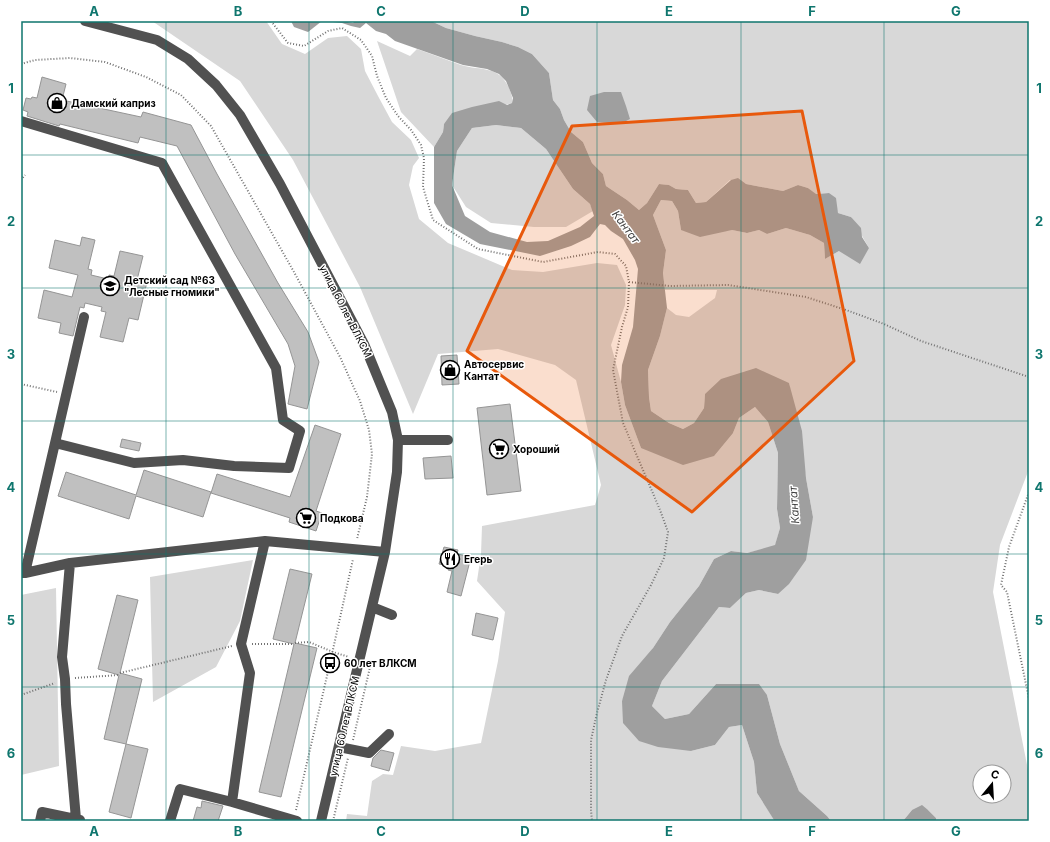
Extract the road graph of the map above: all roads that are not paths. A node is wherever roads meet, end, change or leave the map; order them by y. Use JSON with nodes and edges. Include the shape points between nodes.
{"nodes":[{"id":1,"x":85,"y":21,"type":"edge"},
{"id":2,"x":21,"y":121,"type":"edge"},
{"id":3,"x":84,"y":317,"type":"dead end"},
{"id":4,"x":398,"y":440,"type":"junction"},
{"id":5,"x":448,"y":440,"type":"dead end"},
{"id":6,"x":55,"y":443,"type":"junction"},
{"id":7,"x":265,"y":541,"type":"junction"},
{"id":8,"x":385,"y":552,"type":"junction"},
{"id":9,"x":70,"y":563,"type":"junction"},
{"id":10,"x":23,"y":573,"type":"edge"},
{"id":11,"x":372,"y":607,"type":"junction"},
{"id":12,"x":392,"y":615,"type":"dead end"},
{"id":13,"x":389,"y":734,"type":"dead end"},
{"id":14,"x":339,"y":747,"type":"junction"},
{"id":15,"x":232,"y":802,"type":"junction"},
{"id":16,"x":79,"y":820,"type":"edge"},
{"id":17,"x":40,"y":821,"type":"edge"},
{"id":18,"x":170,"y":821,"type":"edge"},
{"id":19,"x":297,"y":821,"type":"edge"},
{"id":20,"x":321,"y":821,"type":"edge"}],
"edges":[{"from":1,"to":4,"type":"street","name":"улица 60 лет ВЛКСМ","via":[[157,40],[194,64],[216,85],[240,115],[280,184],[364,344],[392,412]]},
{"from":2,"to":6,"type":"street","via":[[162,163],[276,368],[283,420],[300,430],[290,468],[234,466],[183,460],[134,463]]},
{"from":3,"to":6,"type":"street"},
{"from":4,"to":5,"type":"street"},
{"from":4,"to":8,"type":"street","name":"улица 60 лет ВЛКСМ","via":[[397,472]]},
{"from":6,"to":10,"type":"street"},
{"from":7,"to":8,"type":"street"},
{"from":7,"to":9,"type":"street"},
{"from":7,"to":15,"type":"street","via":[[241,644],[250,673]]},
{"from":8,"to":11,"type":"street","name":"улица 60 лет ВЛКСМ"},
{"from":9,"to":10,"type":"street"},
{"from":9,"to":16,"type":"street","via":[[62,657]]},
{"from":11,"to":12,"type":"street"},
{"from":11,"to":14,"type":"street","name":"улица 60 лет ВЛКСМ"},
{"from":13,"to":14,"type":"street","via":[[369,753]]},
{"from":14,"to":20,"type":"street","name":"улица 60 лет ВЛКСМ"},
{"from":15,"to":18,"type":"street","via":[[180,789]]},
{"from":15,"to":19,"type":"street"},
{"from":16,"to":17,"type":"street","via":[[42,812]]}]}
